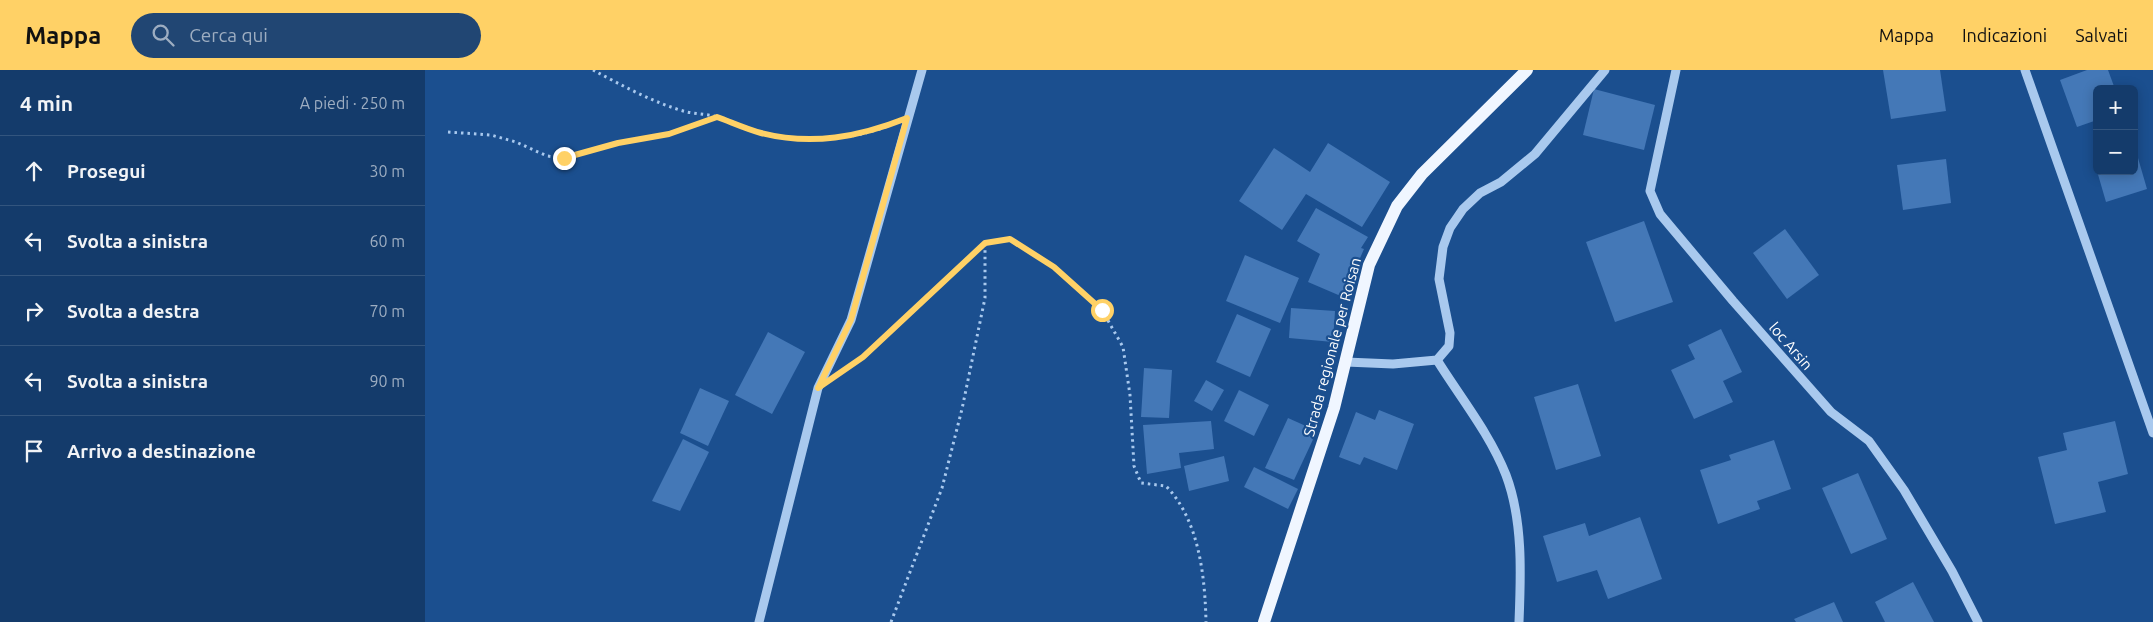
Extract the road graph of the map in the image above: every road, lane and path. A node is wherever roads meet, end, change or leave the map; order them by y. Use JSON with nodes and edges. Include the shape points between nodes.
{"nodes":[{"id":1,"x":593,"y":70,"type":"edge"},
{"id":2,"x":922,"y":70,"type":"edge"},
{"id":3,"x":1527,"y":70,"type":"edge"},
{"id":4,"x":1605,"y":70,"type":"edge"},
{"id":5,"x":1677,"y":70,"type":"edge"},
{"id":6,"x":2025,"y":70,"type":"edge"},
{"id":7,"x":717,"y":117,"type":"junction"},
{"id":8,"x":907,"y":118,"type":"junction"},
{"id":9,"x":448,"y":132,"type":"dead end"},
{"id":10,"x":985,"y":243,"type":"junction"},
{"id":11,"x":1437,"y":360,"type":"junction"},
{"id":12,"x":1346,"y":362,"type":"junction"},
{"id":13,"x":848,"y":367,"type":"dead end"},
{"id":14,"x":2153,"y":434,"type":"edge"},
{"id":15,"x":759,"y":622,"type":"edge"},
{"id":16,"x":891,"y":622,"type":"edge"},
{"id":17,"x":1206,"y":622,"type":"edge"},
{"id":18,"x":1264,"y":622,"type":"edge"},
{"id":19,"x":1519,"y":622,"type":"edge"},
{"id":20,"x":1977,"y":622,"type":"edge"}],
"edges":[{"from":1,"to":7,"type":"path","via":[[686,112]]},
{"from":2,"to":8,"type":"street"},
{"from":3,"to":12,"type":"main road","name":"Strada regionale per Roisan","via":[[1422,174],[1397,206],[1369,265]]},
{"from":4,"to":11,"type":"street","via":[[1535,154],[1501,182],[1480,193],[1450,228],[1443,247],[1439,279],[1450,333],[1449,346]]},
{"from":5,"to":20,"type":"street","name":"loc Arsin","via":[[1650,191],[1660,214],[1831,412],[1869,441],[1909,498],[1952,571]]},
{"from":6,"to":14,"type":"street"},
{"from":7,"to":8,"type":"path","via":[[760,133],[833,139],[877,130]]},
{"from":7,"to":9,"type":"path","via":[[669,134],[618,143],[564,158],[547,156],[517,142],[491,135]]},
{"from":8,"to":15,"type":"street","via":[[851,320],[818,388]]},
{"from":10,"to":13,"type":"path","via":[[863,357]]},
{"from":10,"to":16,"type":"path","via":[[985,298],[962,409],[942,488]]},
{"from":10,"to":17,"type":"path","via":[[1010,239],[1054,267],[1102,310],[1123,347],[1131,395],[1134,466],[1141,483],[1166,486],[1178,498],[1196,540],[1206,592]]},
{"from":11,"to":12,"type":"street","via":[[1393,364]]},
{"from":11,"to":19,"type":"street","via":[[1490,443],[1506,475],[1515,509],[1521,566]]},
{"from":12,"to":18,"type":"main road","name":"Strada regionale per Roisan"}]}
